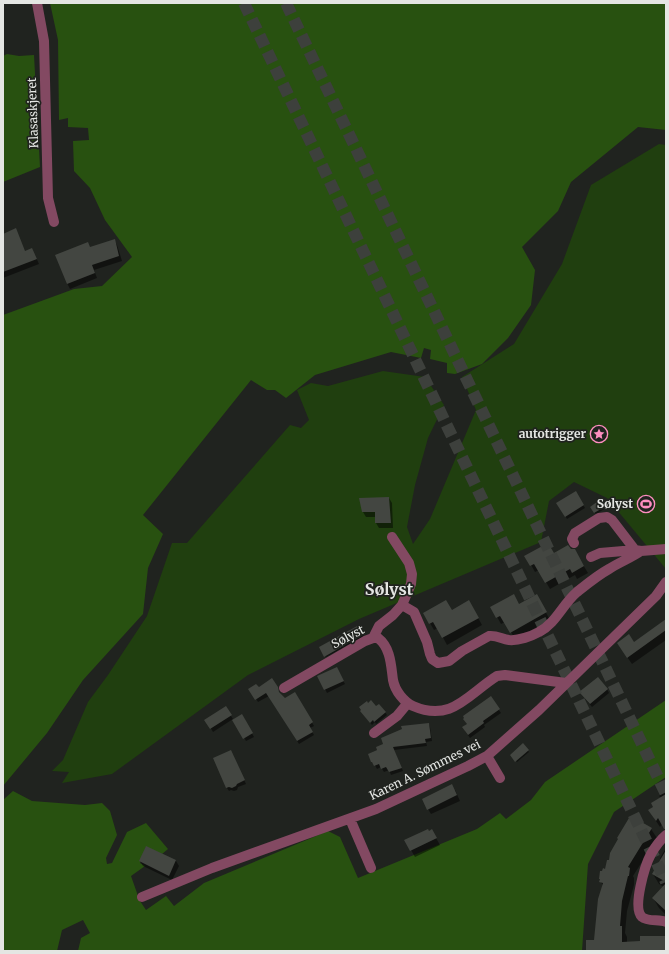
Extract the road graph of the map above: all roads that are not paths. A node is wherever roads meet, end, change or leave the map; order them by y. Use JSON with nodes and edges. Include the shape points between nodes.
{"nodes":[{"id":1,"x":37,"y":3,"type":"edge"},
{"id":2,"x":54,"y":222,"type":"dead end"},
{"id":3,"x":392,"y":537,"type":"dead end"},
{"id":4,"x":574,"y":543,"type":"dead end"},
{"id":5,"x":666,"y":549,"type":"edge"},
{"id":6,"x":638,"y":550,"type":"junction"},
{"id":7,"x":591,"y":557,"type":"dead end"},
{"id":8,"x":666,"y":582,"type":"edge"},
{"id":9,"x":402,"y":605,"type":"junction"},
{"id":10,"x":374,"y":638,"type":"junction"},
{"id":11,"x":566,"y":683,"type":"junction"},
{"id":12,"x":284,"y":688,"type":"dead end"},
{"id":13,"x":407,"y":704,"type":"junction"},
{"id":14,"x":374,"y":733,"type":"dead end"},
{"id":15,"x":487,"y":756,"type":"junction"},
{"id":16,"x":500,"y":778,"type":"dead end"},
{"id":17,"x":350,"y":819,"type":"junction"},
{"id":18,"x":666,"y":835,"type":"edge"},
{"id":19,"x":371,"y":868,"type":"dead end"},
{"id":20,"x":142,"y":897,"type":"dead end"},
{"id":21,"x":666,"y":922,"type":"edge"}],
"edges":[{"from":1,"to":2,"type":"street","name":"Klasaskjeret","via":[[44,41],[48,198]]},
{"from":3,"to":9,"type":"street","via":[[410,564],[412,574]]},
{"from":4,"to":6,"type":"street","via":[[574,533],[599,518],[606,517],[612,520]]},
{"from":5,"to":6,"type":"street"},
{"from":6,"to":7,"type":"street","via":[[600,553]]},
{"from":6,"to":9,"type":"street","via":[[632,558],[609,568],[576,593],[554,620],[538,633],[510,640],[494,635],[488,636],[446,662],[438,663],[432,659],[414,612]]},
{"from":8,"to":11,"type":"street","name":"Karen A. Sømmes vei","via":[[656,596]]},
{"from":9,"to":10,"type":"street","via":[[379,626]]},
{"from":10,"to":12,"type":"street","name":"Sølyst"},
{"from":10,"to":13,"type":"street","name":"Sølyst","via":[[378,638],[386,646],[394,683]]},
{"from":11,"to":13,"type":"street","via":[[497,676],[458,706],[442,711],[429,711]]},
{"from":11,"to":15,"type":"street","name":"Karen A. Sømmes vei","via":[[528,721]]},
{"from":13,"to":14,"type":"street","via":[[397,716]]},
{"from":15,"to":16,"type":"street"},
{"from":15,"to":17,"type":"street","name":"Karen A. Sømmes vei","via":[[401,798]]},
{"from":17,"to":19,"type":"street"},
{"from":17,"to":20,"type":"street","name":"Karen A. Sømmes vei","via":[[212,868]]},
{"from":18,"to":21,"type":"street","via":[[650,856],[642,879],[638,909],[646,919]]}]}
